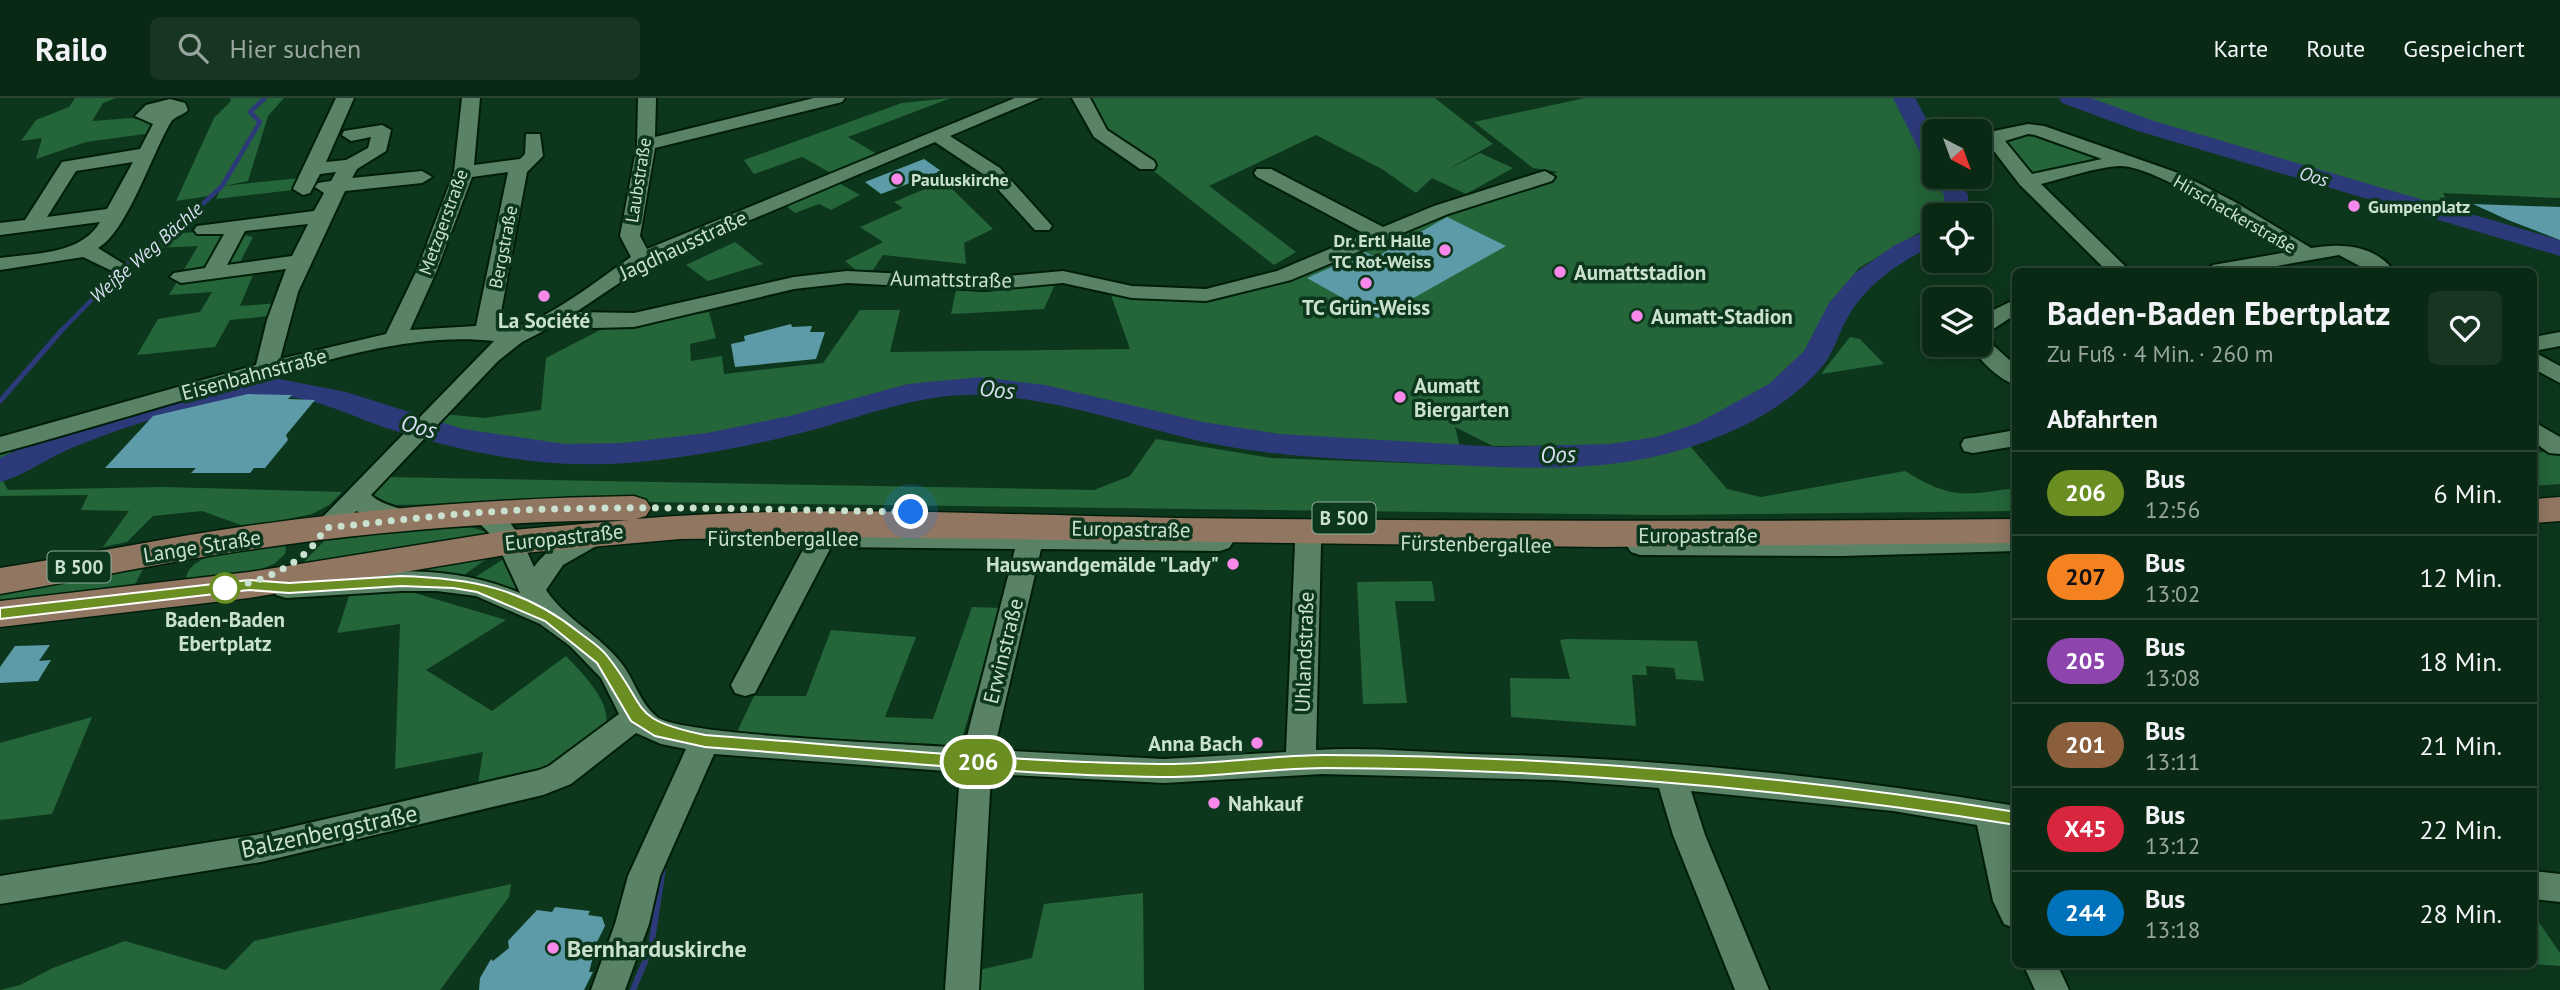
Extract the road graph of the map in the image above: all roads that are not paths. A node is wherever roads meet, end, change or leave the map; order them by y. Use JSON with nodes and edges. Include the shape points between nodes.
{"nodes":[{"id":1,"x":345,"y":98,"type":"edge"},
{"id":2,"x":471,"y":98,"type":"edge"},
{"id":3,"x":648,"y":98,"type":"edge"},
{"id":4,"x":836,"y":98,"type":"edge"},
{"id":5,"x":1031,"y":98,"type":"edge"},
{"id":6,"x":1081,"y":98,"type":"edge"},
{"id":7,"x":161,"y":118,"type":"dead end"},
{"id":8,"x":351,"y":135,"type":"dead end"},
{"id":9,"x":936,"y":135,"type":"junction"},
{"id":10,"x":533,"y":138,"type":"dead end"},
{"id":11,"x":646,"y":145,"type":"junction"},
{"id":12,"x":147,"y":154,"type":"junction"},
{"id":13,"x":2124,"y":160,"type":"junction"},
{"id":14,"x":350,"y":164,"type":"junction"},
{"id":15,"x":523,"y":164,"type":"junction"},
{"id":16,"x":1147,"y":165,"type":"dead end"},
{"id":17,"x":313,"y":169,"type":"junction"},
{"id":18,"x":464,"y":172,"type":"junction"},
{"id":19,"x":1264,"y":173,"type":"dead end"},
{"id":20,"x":422,"y":177,"type":"dead end"},
{"id":21,"x":1545,"y":177,"type":"dead end"},
{"id":22,"x":2027,"y":181,"type":"junction"},
{"id":23,"x":338,"y":186,"type":"junction"},
{"id":24,"x":114,"y":215,"type":"junction"},
{"id":25,"x":323,"y":216,"type":"junction"},
{"id":26,"x":32,"y":225,"type":"junction"},
{"id":27,"x":239,"y":226,"type":"junction"},
{"id":28,"x":1042,"y":226,"type":"dead end"},
{"id":29,"x":0,"y":229,"type":"edge"},
{"id":30,"x":204,"y":230,"type":"dead end"},
{"id":31,"x":1380,"y":234,"type":"junction"},
{"id":32,"x":84,"y":249,"type":"junction"},
{"id":33,"x":2306,"y":254,"type":"junction"},
{"id":34,"x":642,"y":260,"type":"junction"},
{"id":35,"x":303,"y":261,"type":"junction"},
{"id":36,"x":0,"y":264,"type":"edge"},
{"id":37,"x":117,"y":266,"type":"dead end"},
{"id":38,"x":2116,"y":268,"type":"edge"},
{"id":39,"x":2229,"y":268,"type":"edge"},
{"id":40,"x":2378,"y":268,"type":"edge"},
{"id":41,"x":213,"y":272,"type":"junction"},
{"id":42,"x":181,"y":277,"type":"dead end"},
{"id":43,"x":2012,"y":308,"type":"edge"},
{"id":44,"x":556,"y":316,"type":"junction"},
{"id":45,"x":1992,"y":318,"type":"edge"},
{"id":46,"x":486,"y":332,"type":"junction"},
{"id":47,"x":514,"y":337,"type":"junction"},
{"id":48,"x":2560,"y":339,"type":"edge"},
{"id":49,"x":394,"y":340,"type":"junction"},
{"id":50,"x":2537,"y":343,"type":"edge"},
{"id":51,"x":1992,"y":357,"type":"edge"},
{"id":52,"x":2537,"y":361,"type":"edge"},
{"id":53,"x":267,"y":369,"type":"junction"},
{"id":54,"x":2012,"y":374,"type":"edge"},
{"id":55,"x":2560,"y":376,"type":"edge"},
{"id":56,"x":2537,"y":432,"type":"edge"},
{"id":57,"x":2012,"y":439,"type":"edge"},
{"id":58,"x":0,"y":445,"type":"edge"},
{"id":59,"x":1973,"y":445,"type":"dead end"},
{"id":60,"x":2558,"y":447,"type":"edge"},
{"id":61,"x":2560,"y":491,"type":"edge"},
{"id":62,"x":2537,"y":493,"type":"edge"},
{"id":63,"x":358,"y":494,"type":"junction"},
{"id":64,"x":2560,"y":509,"type":"edge"},
{"id":65,"x":482,"y":513,"type":"junction"},
{"id":66,"x":2537,"y":513,"type":"edge"},
{"id":67,"x":2537,"y":513,"type":"edge"},
{"id":68,"x":2560,"y":516,"type":"edge"},
{"id":69,"x":2012,"y":517,"type":"edge"},
{"id":70,"x":404,"y":520,"type":"junction"},
{"id":71,"x":325,"y":528,"type":"junction"},
{"id":72,"x":643,"y":529,"type":"junction"},
{"id":73,"x":604,"y":531,"type":"junction"},
{"id":74,"x":2012,"y":531,"type":"edge"},
{"id":75,"x":823,"y":537,"type":"junction"},
{"id":76,"x":1030,"y":540,"type":"junction"},
{"id":77,"x":223,"y":542,"type":"junction"},
{"id":78,"x":512,"y":542,"type":"junction"},
{"id":79,"x":2012,"y":542,"type":"edge"},
{"id":80,"x":1308,"y":543,"type":"junction"},
{"id":81,"x":286,"y":549,"type":"junction"},
{"id":82,"x":0,"y":581,"type":"edge"},
{"id":83,"x":249,"y":585,"type":"junction"},
{"id":84,"x":532,"y":590,"type":"junction"},
{"id":85,"x":178,"y":593,"type":"junction"},
{"id":86,"x":0,"y":614,"type":"edge"},
{"id":87,"x":550,"y":617,"type":"junction"},
{"id":88,"x":745,"y":685,"type":"dead end"},
{"id":89,"x":636,"y":716,"type":"junction"},
{"id":90,"x":705,"y":741,"type":"junction"},
{"id":91,"x":976,"y":761,"type":"junction"},
{"id":92,"x":1301,"y":762,"type":"junction"},
{"id":93,"x":1671,"y":776,"type":"junction"},
{"id":94,"x":2003,"y":816,"type":"edge"},
{"id":95,"x":2537,"y":885,"type":"edge"},
{"id":96,"x":2560,"y":888,"type":"edge"},
{"id":97,"x":0,"y":890,"type":"edge"},
{"id":98,"x":2012,"y":905,"type":"edge"},
{"id":99,"x":2042,"y":968,"type":"edge"},
{"id":100,"x":608,"y":990,"type":"edge"},
{"id":101,"x":962,"y":990,"type":"edge"},
{"id":102,"x":1752,"y":990,"type":"edge"},
{"id":103,"x":2052,"y":990,"type":"edge"}],
"edges":[{"from":1,"to":17,"type":"street"},
{"from":2,"to":18,"type":"street","name":"Metzgerstraße"},
{"from":3,"to":11,"type":"street","name":"Laubstraße"},
{"from":4,"to":11,"type":"street"},
{"from":5,"to":9,"type":"street","name":"Jagdhausstraße"},
{"from":6,"to":16,"type":"street","via":[[1100,133]]},
{"from":7,"to":12,"type":"street"},
{"from":8,"to":14,"type":"street","via":[[382,130],[377,151]]},
{"from":9,"to":28,"type":"street","via":[[993,172]]},
{"from":9,"to":34,"type":"street","name":"Jagdhausstraße"},
{"from":10,"to":15,"type":"street","name":"Bergstraße","via":[[534,156]]},
{"from":11,"to":34,"type":"street","name":"Laubstraße","via":[[630,236]]},
{"from":12,"to":24,"type":"street"},
{"from":12,"to":26,"type":"street","via":[[69,166]]},
{"from":13,"to":22,"type":"street"},
{"from":13,"to":22,"type":"street","name":"Hirschackerstraße","via":[[2038,130],[1996,136]]},
{"from":13,"to":33,"type":"street","name":"Hirschackerstraße","via":[[2195,188]]},
{"from":14,"to":17,"type":"street"},
{"from":14,"to":23,"type":"street"},
{"from":15,"to":18,"type":"street"},
{"from":15,"to":46,"type":"street","name":"Bergstraße"},
{"from":17,"to":23,"type":"street","via":[[303,188]]},
{"from":18,"to":49,"type":"street","name":"Metzgerstraße","via":[[427,270]]},
{"from":19,"to":31,"type":"street"},
{"from":20,"to":23,"type":"street"},
{"from":21,"to":31,"type":"street","name":"Aumattstraße"},
{"from":22,"to":38,"type":"street","name":"Hirschackerstraße"},
{"from":23,"to":25,"type":"street"},
{"from":24,"to":26,"type":"street"},
{"from":24,"to":32,"type":"street","via":[[101,238]]},
{"from":25,"to":27,"type":"street"},
{"from":25,"to":35,"type":"street"},
{"from":26,"to":29,"type":"street"},
{"from":27,"to":30,"type":"street"},
{"from":27,"to":41,"type":"street"},
{"from":31,"to":44,"type":"street","name":"Aumattstraße","via":[[1284,276],[1206,295],[1132,292],[1063,276],[985,284],[828,278],[634,320]]},
{"from":32,"to":36,"type":"street"},
{"from":32,"to":37,"type":"street"},
{"from":33,"to":39,"type":"street"},
{"from":33,"to":40,"type":"street","via":[[2341,249]]},
{"from":34,"to":44,"type":"street","name":"Jagdhausstraße"},
{"from":35,"to":41,"type":"street"},
{"from":35,"to":53,"type":"street","via":[[273,328]]},
{"from":41,"to":42,"type":"street"},
{"from":43,"to":45,"type":"street"},
{"from":44,"to":47,"type":"street","name":"Jagdhausstraße"},
{"from":46,"to":47,"type":"street","name":"Eisenbahnstraße"},
{"from":46,"to":49,"type":"street","name":"Eisenbahnstraße"},
{"from":47,"to":63,"type":"street","name":"Jagdhausstraße","via":[[490,356]]},
{"from":48,"to":50,"type":"street"},
{"from":49,"to":53,"type":"street","name":"Eisenbahnstraße"},
{"from":51,"to":54,"type":"street"},
{"from":52,"to":55,"type":"street"},
{"from":53,"to":58,"type":"street","name":"Eisenbahnstraße"},
{"from":56,"to":60,"type":"street"},
{"from":57,"to":59,"type":"street"},
{"from":61,"to":62,"type":"main road"},
{"from":63,"to":70,"type":"street","via":[[366,507]]},
{"from":63,"to":71,"type":"street","name":"Jagdhausstraße"},
{"from":64,"to":66,"type":"main road"},
{"from":65,"to":69,"type":"main road","name":"Europastraße","number":"B 500","via":[[659,508],[1599,521]]},
{"from":65,"to":70,"type":"main road","number":"B 500"},
{"from":65,"to":78,"type":"street","name":"Lange Straße","via":[[503,527]]},
{"from":67,"to":68,"type":"main road"},
{"from":70,"to":71,"type":"main road","number":"B 500"},
{"from":71,"to":81,"type":"main road","via":[[317,542]]},
{"from":72,"to":73,"type":"main road","name":"Europastraße","number":"B 500"},
{"from":72,"to":74,"type":"main road","name":"Europastraße","number":"B 500","via":[[841,525],[1601,535]]},
{"from":72,"to":75,"type":"street","name":"Fürstenbergallee","via":[[659,536]]},
{"from":73,"to":78,"type":"main road","name":"Europastraße","number":"B 500"},
{"from":73,"to":84,"type":"street","via":[[554,558]]},
{"from":75,"to":76,"type":"street","name":"Fürstenbergallee"},
{"from":75,"to":88,"type":"street"},
{"from":76,"to":80,"type":"street","name":"Fürstenbergallee"},
{"from":76,"to":91,"type":"street","name":"Erwinstraße"},
{"from":77,"to":81,"type":"main road","name":"Lange Straße","number":"B 500"},
{"from":77,"to":82,"type":"main road","name":"Lange Straße","number":"B 500"},
{"from":77,"to":85,"type":"main road","via":[[198,551],[178,566],[172,585]]},
{"from":78,"to":83,"type":"main road","name":"Europastraße","number":"B 500"},
{"from":78,"to":84,"type":"street","name":"Lange Straße"},
{"from":79,"to":80,"type":"street","name":"Fürstenbergallee","via":[[1841,547]]},
{"from":80,"to":92,"type":"street","name":"Uhlandstraße"},
{"from":81,"to":83,"type":"main road"},
{"from":83,"to":85,"type":"main road","name":"Lange Straße","number":"B 500"},
{"from":83,"to":87,"type":"street","name":"Lange Straße","via":[[453,583],[480,587]]},
{"from":84,"to":87,"type":"street","name":"Lange Straße"},
{"from":85,"to":86,"type":"main road","name":"Lange Straße","number":"B 500"},
{"from":87,"to":89,"type":"street","name":"Lange Straße","via":[[602,659]]},
{"from":89,"to":90,"type":"street","via":[[661,732]]},
{"from":89,"to":97,"type":"street","name":"Balzenbergstraße","via":[[560,775],[543,782],[261,848]]},
{"from":90,"to":91,"type":"street"},
{"from":90,"to":100,"type":"street","via":[[644,876]]},
{"from":91,"to":92,"type":"street","via":[[1164,771]]},
{"from":91,"to":101,"type":"street","name":"Erwinstraße"},
{"from":92,"to":93,"type":"street","via":[[1455,763]]},
{"from":93,"to":94,"type":"street","via":[[1893,798]]},
{"from":93,"to":102,"type":"street","via":[[1689,835]]},
{"from":94,"to":98,"type":"street"},
{"from":95,"to":96,"type":"street"},
{"from":99,"to":103,"type":"street"}]}
